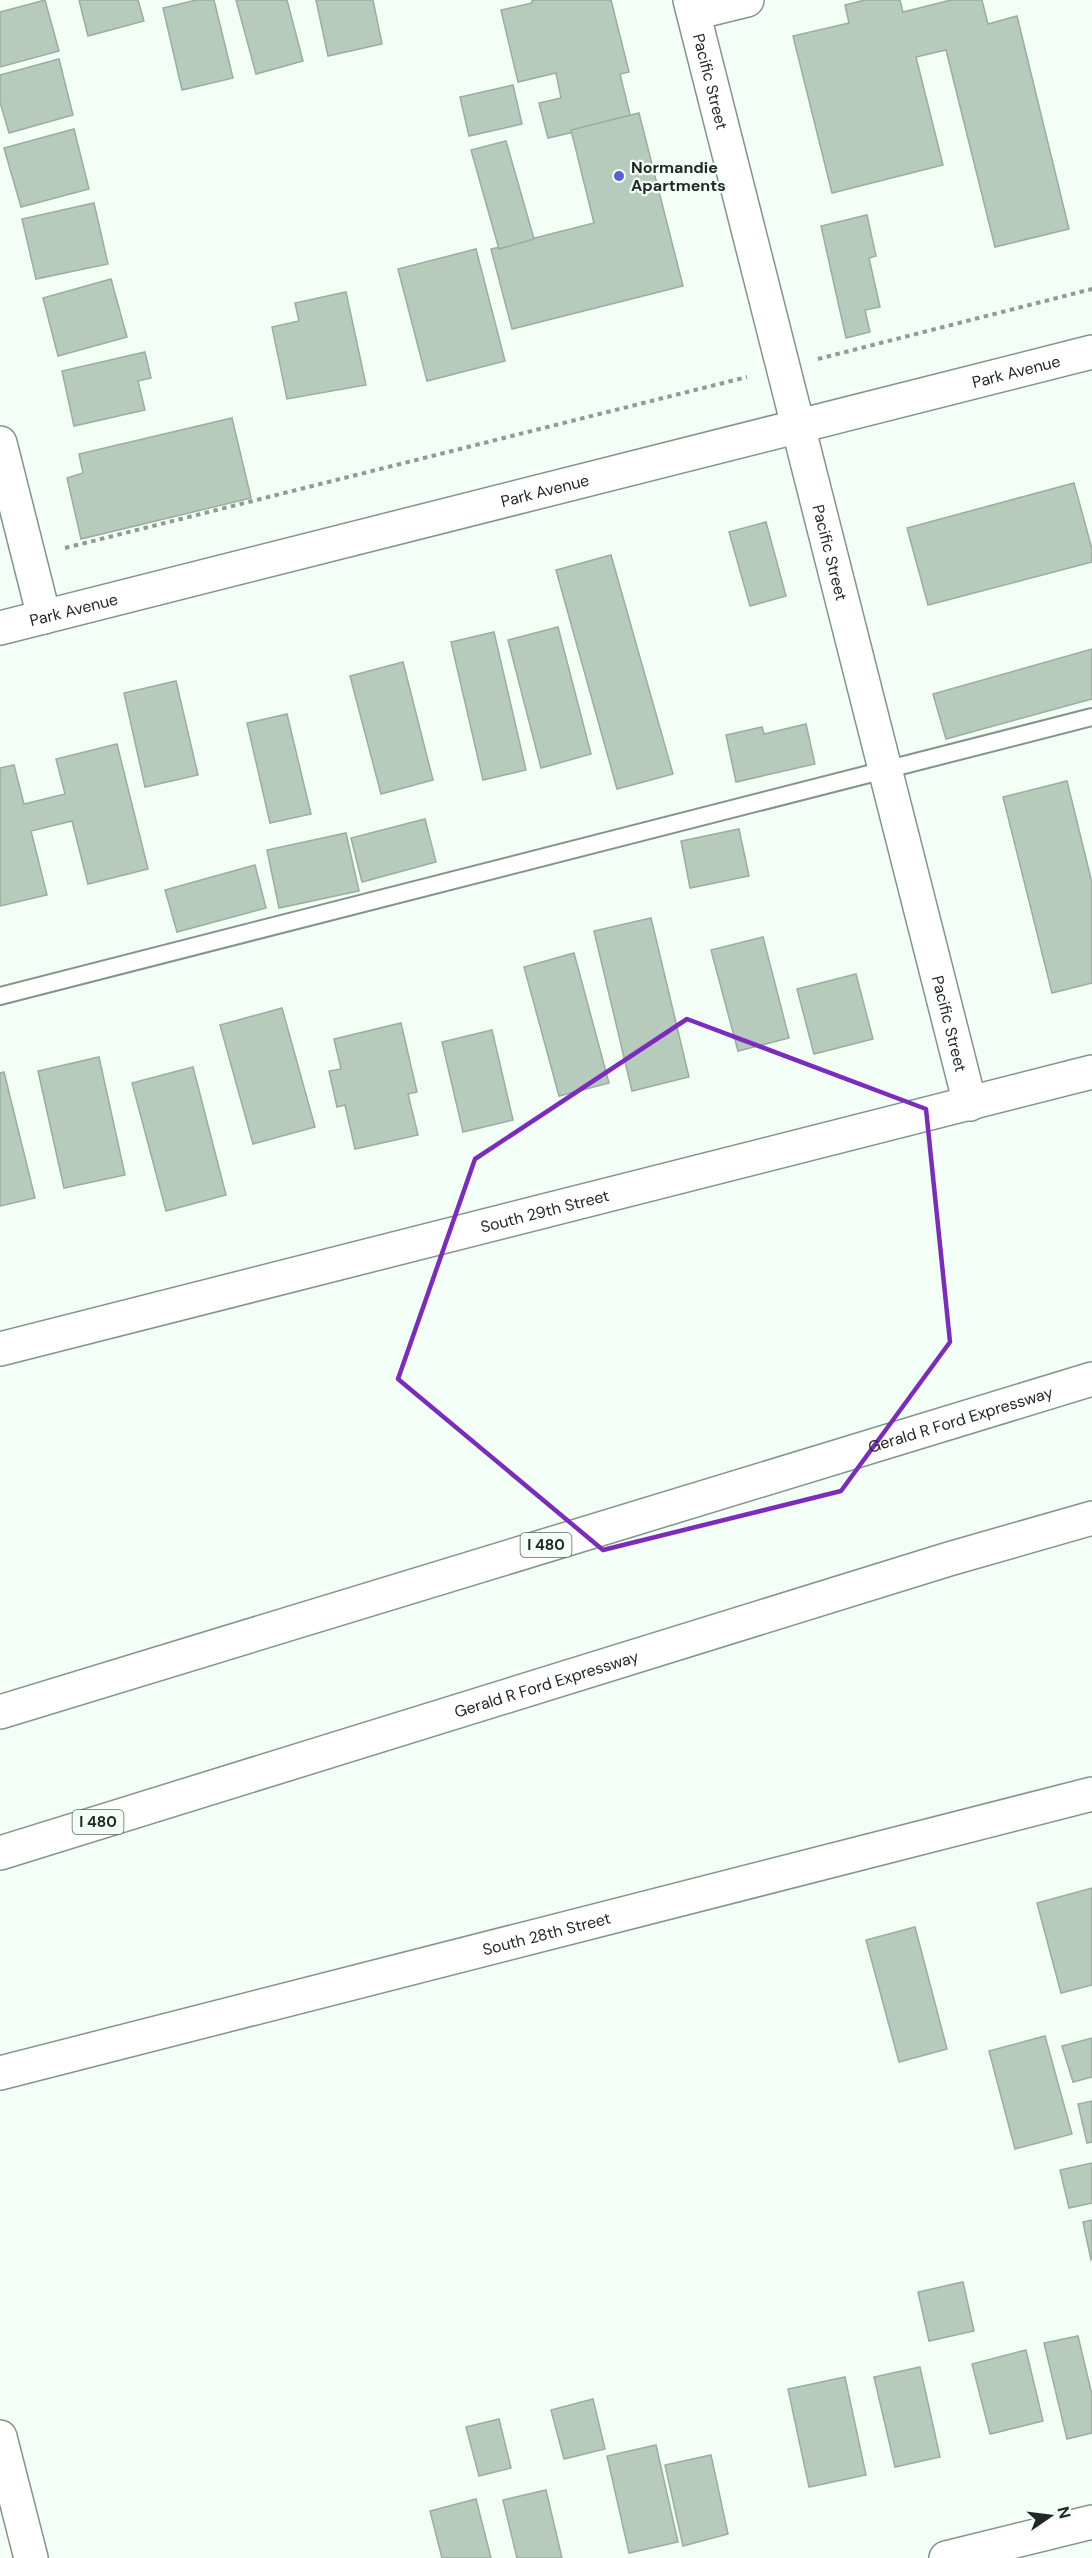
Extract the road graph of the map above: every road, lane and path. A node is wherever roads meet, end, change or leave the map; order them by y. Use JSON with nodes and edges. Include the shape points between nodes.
{"nodes":[{"id":1,"x":747,"y":0,"type":"edge"},
{"id":2,"x":692,"y":7,"type":"edge"},
{"id":3,"x":1092,"y":289,"type":"edge"},
{"id":4,"x":1092,"y":352,"type":"edge"},
{"id":5,"x":783,"y":368,"type":"junction"},
{"id":6,"x":798,"y":427,"type":"junction"},
{"id":7,"x":0,"y":443,"type":"edge"},
{"id":8,"x":29,"y":557,"type":"junction"},
{"id":9,"x":44,"y":617,"type":"junction"},
{"id":10,"x":0,"y":628,"type":"edge"},
{"id":11,"x":1092,"y":717,"type":"edge"},
{"id":12,"x":886,"y":769,"type":"junction"},
{"id":13,"x":0,"y":996,"type":"edge"},
{"id":14,"x":1092,"y":1072,"type":"edge"},
{"id":15,"x":970,"y":1104,"type":"junction"},
{"id":16,"x":0,"y":1349,"type":"edge"},
{"id":17,"x":1092,"y":1379,"type":"edge"},
{"id":18,"x":1092,"y":1518,"type":"edge"},
{"id":19,"x":0,"y":1712,"type":"edge"},
{"id":20,"x":1092,"y":1794,"type":"edge"},
{"id":21,"x":0,"y":1853,"type":"edge"},
{"id":22,"x":0,"y":2073,"type":"edge"},
{"id":23,"x":0,"y":2437,"type":"edge"},
{"id":24,"x":1092,"y":2522,"type":"edge"},
{"id":25,"x":31,"y":2558,"type":"edge"},
{"id":26,"x":946,"y":2558,"type":"edge"}],
"edges":[{"from":1,"to":2,"type":"main road"},
{"from":2,"to":5,"type":"main road","name":"Pacific Street"},
{"from":3,"to":5,"type":"path"},
{"from":4,"to":6,"type":"main road","name":"Park Avenue"},
{"from":5,"to":6,"type":"main road","name":"Pacific Street"},
{"from":5,"to":8,"type":"path"},
{"from":6,"to":9,"type":"main road","name":"Park Avenue"},
{"from":6,"to":12,"type":"main road","name":"Pacific Street"},
{"from":7,"to":8,"type":"main road"},
{"from":8,"to":9,"type":"main road"},
{"from":9,"to":10,"type":"main road","name":"Park Avenue"},
{"from":11,"to":12,"type":"lane"},
{"from":12,"to":13,"type":"lane"},
{"from":12,"to":15,"type":"main road","name":"Pacific Street"},
{"from":14,"to":15,"type":"main road","name":"South 29th Street"},
{"from":15,"to":16,"type":"main road","name":"South 29th Street"},
{"from":17,"to":19,"type":"main road","name":"Gerald R Ford Expressway","number":"I 480"},
{"from":18,"to":21,"type":"main road","name":"Gerald R Ford Expressway","number":"I 480"},
{"from":20,"to":22,"type":"main road","name":"South 28th Street"},
{"from":23,"to":25,"type":"main road"},
{"from":24,"to":26,"type":"main road"}]}
